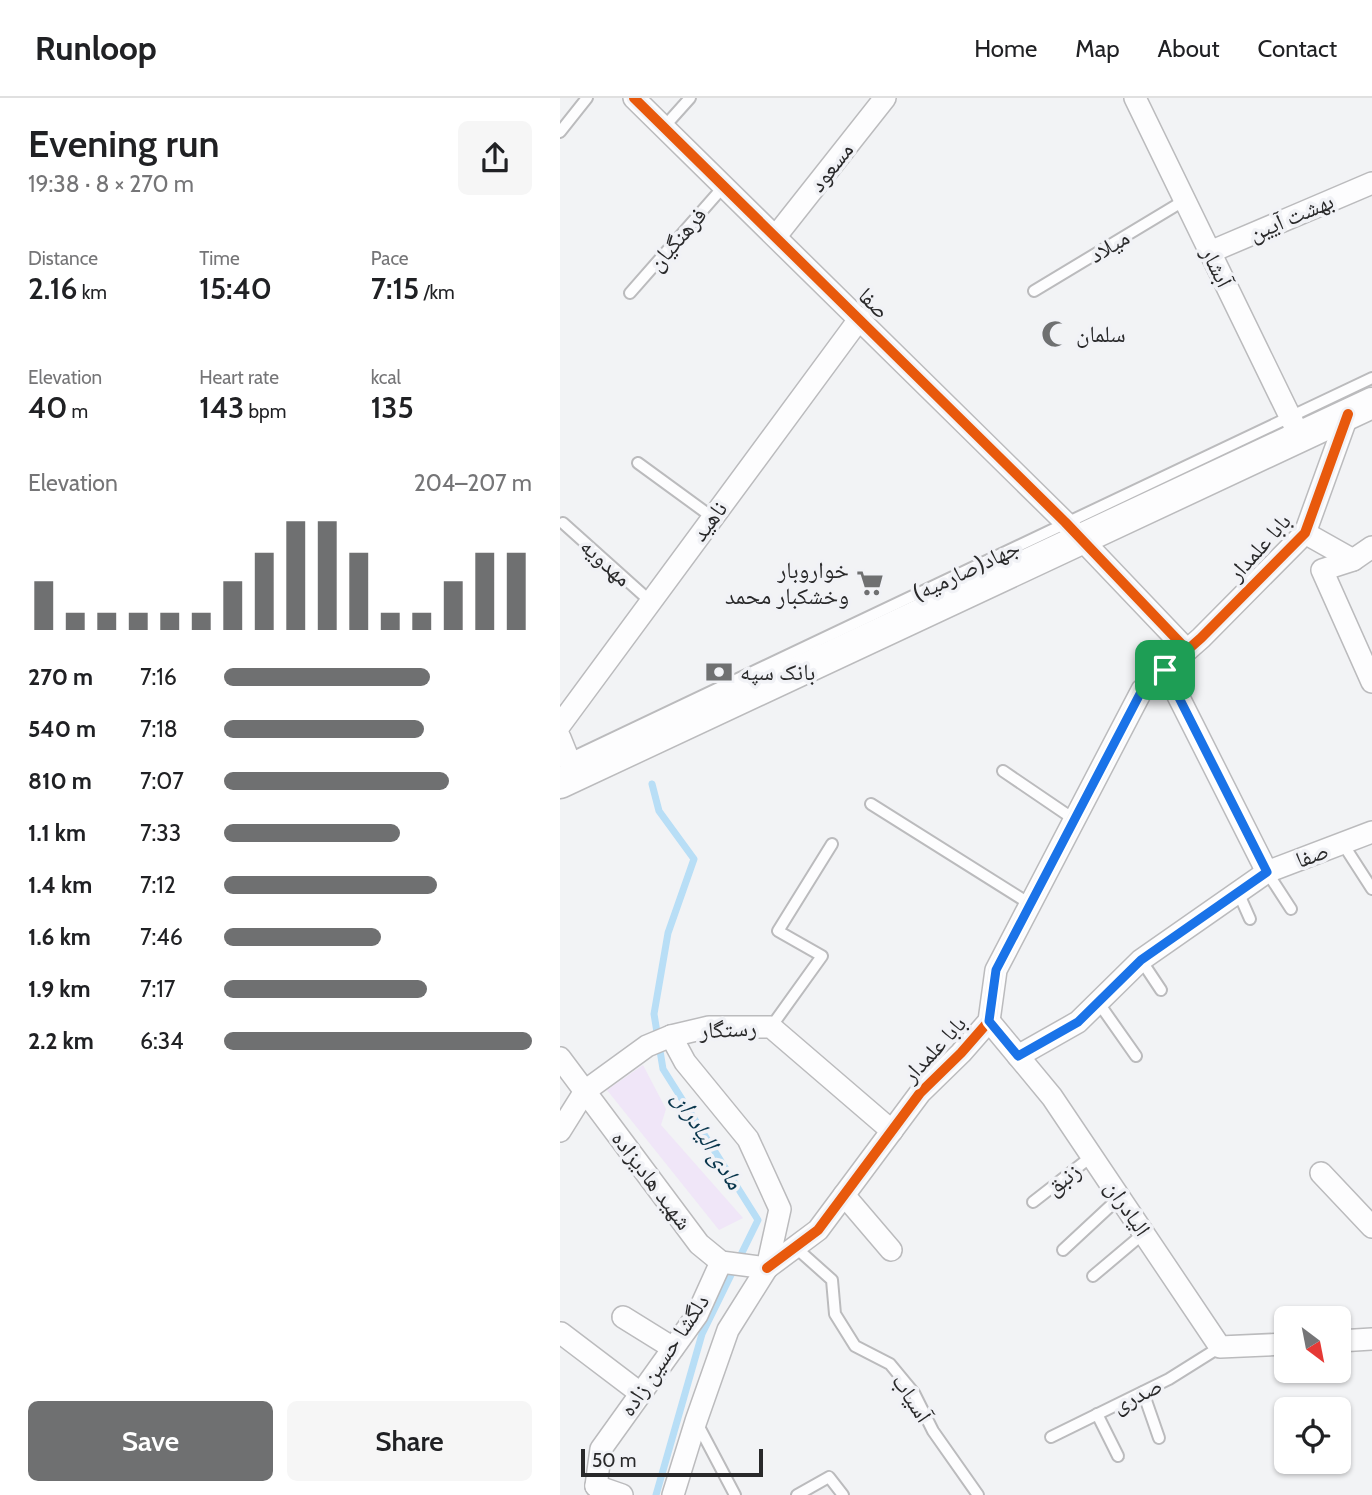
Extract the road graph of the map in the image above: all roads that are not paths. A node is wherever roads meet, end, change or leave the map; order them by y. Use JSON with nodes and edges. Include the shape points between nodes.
{"nodes":[{"id":1,"x":587,"y":98,"type":"edge"},
{"id":2,"x":634,"y":98,"type":"edge"},
{"id":3,"x":690,"y":98,"type":"edge"},
{"id":4,"x":885,"y":98,"type":"edge"},
{"id":5,"x":1141,"y":100,"type":"edge"},
{"id":6,"x":664,"y":127,"type":"junction"},
{"id":7,"x":560,"y":132,"type":"edge"},
{"id":8,"x":1372,"y":183,"type":"edge"},
{"id":9,"x":724,"y":186,"type":"junction"},
{"id":10,"x":1185,"y":200,"type":"junction"},
{"id":11,"x":776,"y":236,"type":"junction"},
{"id":12,"x":1210,"y":252,"type":"junction"},
{"id":13,"x":1034,"y":291,"type":"dead end"},
{"id":14,"x":630,"y":293,"type":"dead end"},
{"id":15,"x":860,"y":318,"type":"junction"},
{"id":16,"x":1372,"y":379,"type":"edge"},
{"id":17,"x":1360,"y":409,"type":"edge"},
{"id":18,"x":1295,"y":427,"type":"junction"},
{"id":19,"x":638,"y":463,"type":"dead end"},
{"id":20,"x":712,"y":517,"type":"junction"},
{"id":21,"x":563,"y":523,"type":"dead end"},
{"id":22,"x":1074,"y":531,"type":"junction"},
{"id":23,"x":1305,"y":533,"type":"junction"},
{"id":24,"x":1372,"y":547,"type":"edge"},
{"id":25,"x":1353,"y":560,"type":"junction"},
{"id":26,"x":650,"y":601,"type":"junction"},
{"id":27,"x":1187,"y":650,"type":"junction"},
{"id":28,"x":1165,"y":670,"type":"junction"},
{"id":29,"x":1372,"y":682,"type":"edge"},
{"id":30,"x":560,"y":725,"type":"edge"},
{"id":31,"x":560,"y":738,"type":"edge"},
{"id":32,"x":566,"y":770,"type":"edge"},
{"id":33,"x":1003,"y":771,"type":"dead end"},
{"id":34,"x":871,"y":804,"type":"dead end"},
{"id":35,"x":1075,"y":820,"type":"junction"},
{"id":36,"x":1372,"y":832,"type":"edge"},
{"id":37,"x":832,"y":844,"type":"dead end"},
{"id":38,"x":1343,"y":844,"type":"junction"},
{"id":39,"x":1267,"y":872,"type":"junction"},
{"id":40,"x":1372,"y":889,"type":"edge"},
{"id":41,"x":1238,"y":892,"type":"junction"},
{"id":42,"x":1031,"y":904,"type":"junction"},
{"id":43,"x":1291,"y":909,"type":"dead end"},
{"id":44,"x":1250,"y":919,"type":"dead end"},
{"id":45,"x":1141,"y":960,"type":"junction"},
{"id":46,"x":1161,"y":990,"type":"dead end"},
{"id":47,"x":1098,"y":1002,"type":"junction"},
{"id":48,"x":989,"y":1021,"type":"junction"},
{"id":49,"x":771,"y":1027,"type":"junction"},
{"id":50,"x":671,"y":1036,"type":"junction"},
{"id":51,"x":1018,"y":1056,"type":"junction"},
{"id":52,"x":1136,"y":1056,"type":"dead end"},
{"id":53,"x":560,"y":1058,"type":"edge"},
{"id":54,"x":585,"y":1091,"type":"junction"},
{"id":55,"x":560,"y":1131,"type":"edge"},
{"id":56,"x":892,"y":1131,"type":"junction"},
{"id":57,"x":1093,"y":1156,"type":"junction"},
{"id":58,"x":1321,"y":1173,"type":"dead end"},
{"id":59,"x":844,"y":1195,"type":"junction"},
{"id":60,"x":1120,"y":1198,"type":"junction"},
{"id":61,"x":1033,"y":1202,"type":"dead end"},
{"id":62,"x":1372,"y":1227,"type":"edge"},
{"id":63,"x":1144,"y":1233,"type":"junction"},
{"id":64,"x":795,"y":1247,"type":"junction"},
{"id":65,"x":891,"y":1250,"type":"dead end"},
{"id":66,"x":1063,"y":1250,"type":"dead end"},
{"id":67,"x":721,"y":1262,"type":"junction"},
{"id":68,"x":767,"y":1268,"type":"junction"},
{"id":69,"x":1093,"y":1276,"type":"dead end"},
{"id":70,"x":623,"y":1317,"type":"dead end"},
{"id":71,"x":561,"y":1333,"type":"edge"},
{"id":72,"x":1372,"y":1339,"type":"edge"},
{"id":73,"x":1351,"y":1340,"type":"edge"},
{"id":74,"x":1274,"y":1345,"type":"edge"},
{"id":75,"x":1220,"y":1347,"type":"junction"},
{"id":76,"x":673,"y":1348,"type":"junction"},
{"id":77,"x":1143,"y":1392,"type":"junction"},
{"id":78,"x":640,"y":1393,"type":"junction"},
{"id":79,"x":1097,"y":1414,"type":"junction"},
{"id":80,"x":696,"y":1421,"type":"junction"},
{"id":81,"x":1051,"y":1437,"type":"dead end"},
{"id":82,"x":1159,"y":1438,"type":"dead end"},
{"id":83,"x":1118,"y":1456,"type":"dead end"},
{"id":84,"x":589,"y":1491,"type":"edge"},
{"id":85,"x":622,"y":1495,"type":"edge"},
{"id":86,"x":673,"y":1495,"type":"edge"},
{"id":87,"x":735,"y":1495,"type":"edge"},
{"id":88,"x":797,"y":1495,"type":"edge"},
{"id":89,"x":844,"y":1495,"type":"edge"},
{"id":90,"x":978,"y":1495,"type":"edge"}],
"edges":[{"from":1,"to":7,"type":"lane"},
{"from":2,"to":6,"type":"street","name":"صفا"},
{"from":3,"to":6,"type":"lane"},
{"from":4,"to":11,"type":"street","name":"مسعود"},
{"from":5,"to":10,"type":"street","name":"آبشار"},
{"from":6,"to":9,"type":"street","name":"صفا"},
{"from":8,"to":12,"type":"street","name":"بهشت آیین"},
{"from":9,"to":11,"type":"street","name":"صفا"},
{"from":9,"to":14,"type":"lane","name":"فرهنگیان"},
{"from":10,"to":12,"type":"street","name":"آبشار"},
{"from":10,"to":13,"type":"lane","name":"میلاد"},
{"from":11,"to":15,"type":"street","name":"صفا"},
{"from":12,"to":18,"type":"street","name":"آبشار"},
{"from":15,"to":20,"type":"street","name":"ناهید"},
{"from":15,"to":22,"type":"street","name":"صفا"},
{"from":16,"to":18,"type":"lane","name":"جهاد(صارمیه)"},
{"from":17,"to":18,"type":"main road","name":"جهاد(صارمیه)"},
{"from":17,"to":23,"type":"street","name":"بابا علمدار"},
{"from":18,"to":22,"type":"main road","name":"جهاد(صارمیه)"},
{"from":19,"to":20,"type":"lane"},
{"from":20,"to":26,"type":"street","name":"ناهید"},
{"from":21,"to":26,"type":"lane","name":"مهدویه"},
{"from":22,"to":27,"type":"street"},
{"from":22,"to":32,"type":"main road","name":"جهاد(صارمیه)"},
{"from":23,"to":25,"type":"street"},
{"from":23,"to":27,"type":"street","name":"بابا علمدار"},
{"from":24,"to":25,"type":"street"},
{"from":25,"to":29,"type":"street","via":[[1322,570]]},
{"from":26,"to":30,"type":"street","name":"ناهید"},
{"from":27,"to":28,"type":"street","name":"بابا علمدار"},
{"from":28,"to":35,"type":"street","name":"بابا علمدار","via":[[1142,690]]},
{"from":28,"to":39,"type":"street"},
{"from":31,"to":32,"type":"street"},
{"from":33,"to":35,"type":"lane"},
{"from":34,"to":42,"type":"lane"},
{"from":35,"to":42,"type":"street","name":"بابا علمدار"},
{"from":36,"to":38,"type":"street","name":"صفا"},
{"from":37,"to":49,"type":"lane","via":[[778,931],[822,956]]},
{"from":38,"to":39,"type":"street","name":"صفا"},
{"from":38,"to":40,"type":"lane"},
{"from":39,"to":41,"type":"street","name":"صفا"},
{"from":39,"to":43,"type":"lane"},
{"from":41,"to":44,"type":"lane"},
{"from":41,"to":45,"type":"street","name":"صفا"},
{"from":42,"to":48,"type":"street","name":"بابا علمدار","via":[[996,970]]},
{"from":45,"to":46,"type":"lane"},
{"from":45,"to":47,"type":"street","name":"صفا"},
{"from":47,"to":51,"type":"street","name":"صفا","via":[[1078,1022]]},
{"from":47,"to":52,"type":"lane"},
{"from":48,"to":51,"type":"street","name":"الیادران"},
{"from":48,"to":56,"type":"street","name":"بابا علمدار","via":[[920,1093]]},
{"from":49,"to":50,"type":"street","name":"رستگار","via":[[709,1027]]},
{"from":49,"to":56,"type":"street","name":"رستگار"},
{"from":50,"to":54,"type":"street","name":"رستگار","via":[[647,1046]]},
{"from":50,"to":68,"type":"street","via":[[685,1062],[748,1139],[779,1209]]},
{"from":51,"to":57,"type":"street","name":"الیادران"},
{"from":53,"to":54,"type":"street","name":"شهید هادیزاده"},
{"from":54,"to":55,"type":"street"},
{"from":54,"to":67,"type":"street","name":"شهید هادیزاده","via":[[699,1244]]},
{"from":56,"to":59,"type":"street","name":"بابا علمدار"},
{"from":57,"to":60,"type":"street","name":"الیادران"},
{"from":57,"to":61,"type":"lane","name":"زنبق"},
{"from":58,"to":62,"type":"street"},
{"from":59,"to":64,"type":"street","name":"بابا علمدار","via":[[818,1230]]},
{"from":59,"to":65,"type":"street"},
{"from":60,"to":63,"type":"street","name":"الیادران"},
{"from":60,"to":66,"type":"lane"},
{"from":63,"to":69,"type":"lane"},
{"from":63,"to":75,"type":"street","name":"الیادران"},
{"from":64,"to":68,"type":"street","name":"بابا علمدار"},
{"from":64,"to":90,"type":"lane","name":"آسیاب","via":[[832,1280],[835,1314],[855,1346],[890,1364],[914,1392],[933,1431]]},
{"from":67,"to":68,"type":"street"},
{"from":67,"to":76,"type":"street","name":"دلگشا حسین زاده","via":[[697,1315]]},
{"from":68,"to":80,"type":"street","name":"دلگشا حسین زاده","via":[[728,1330]]},
{"from":70,"to":76,"type":"street"},
{"from":71,"to":78,"type":"street"},
{"from":72,"to":73,"type":"street"},
{"from":74,"to":75,"type":"street"},
{"from":75,"to":77,"type":"lane","name":"صدری"},
{"from":76,"to":78,"type":"street","name":"دلگشا حسین زاده"},
{"from":77,"to":79,"type":"lane","name":"صدری"},
{"from":77,"to":82,"type":"lane"},
{"from":78,"to":84,"type":"street","name":"دلگشا حسین زاده","via":[[601,1449]]},
{"from":79,"to":81,"type":"lane","name":"صدری"},
{"from":79,"to":83,"type":"lane"},
{"from":80,"to":86,"type":"street","name":"دلگشا حسین زاده"},
{"from":80,"to":87,"type":"lane"},
{"from":84,"to":85,"type":"street"},
{"from":88,"to":89,"type":"lane","via":[[829,1477]]}]}
